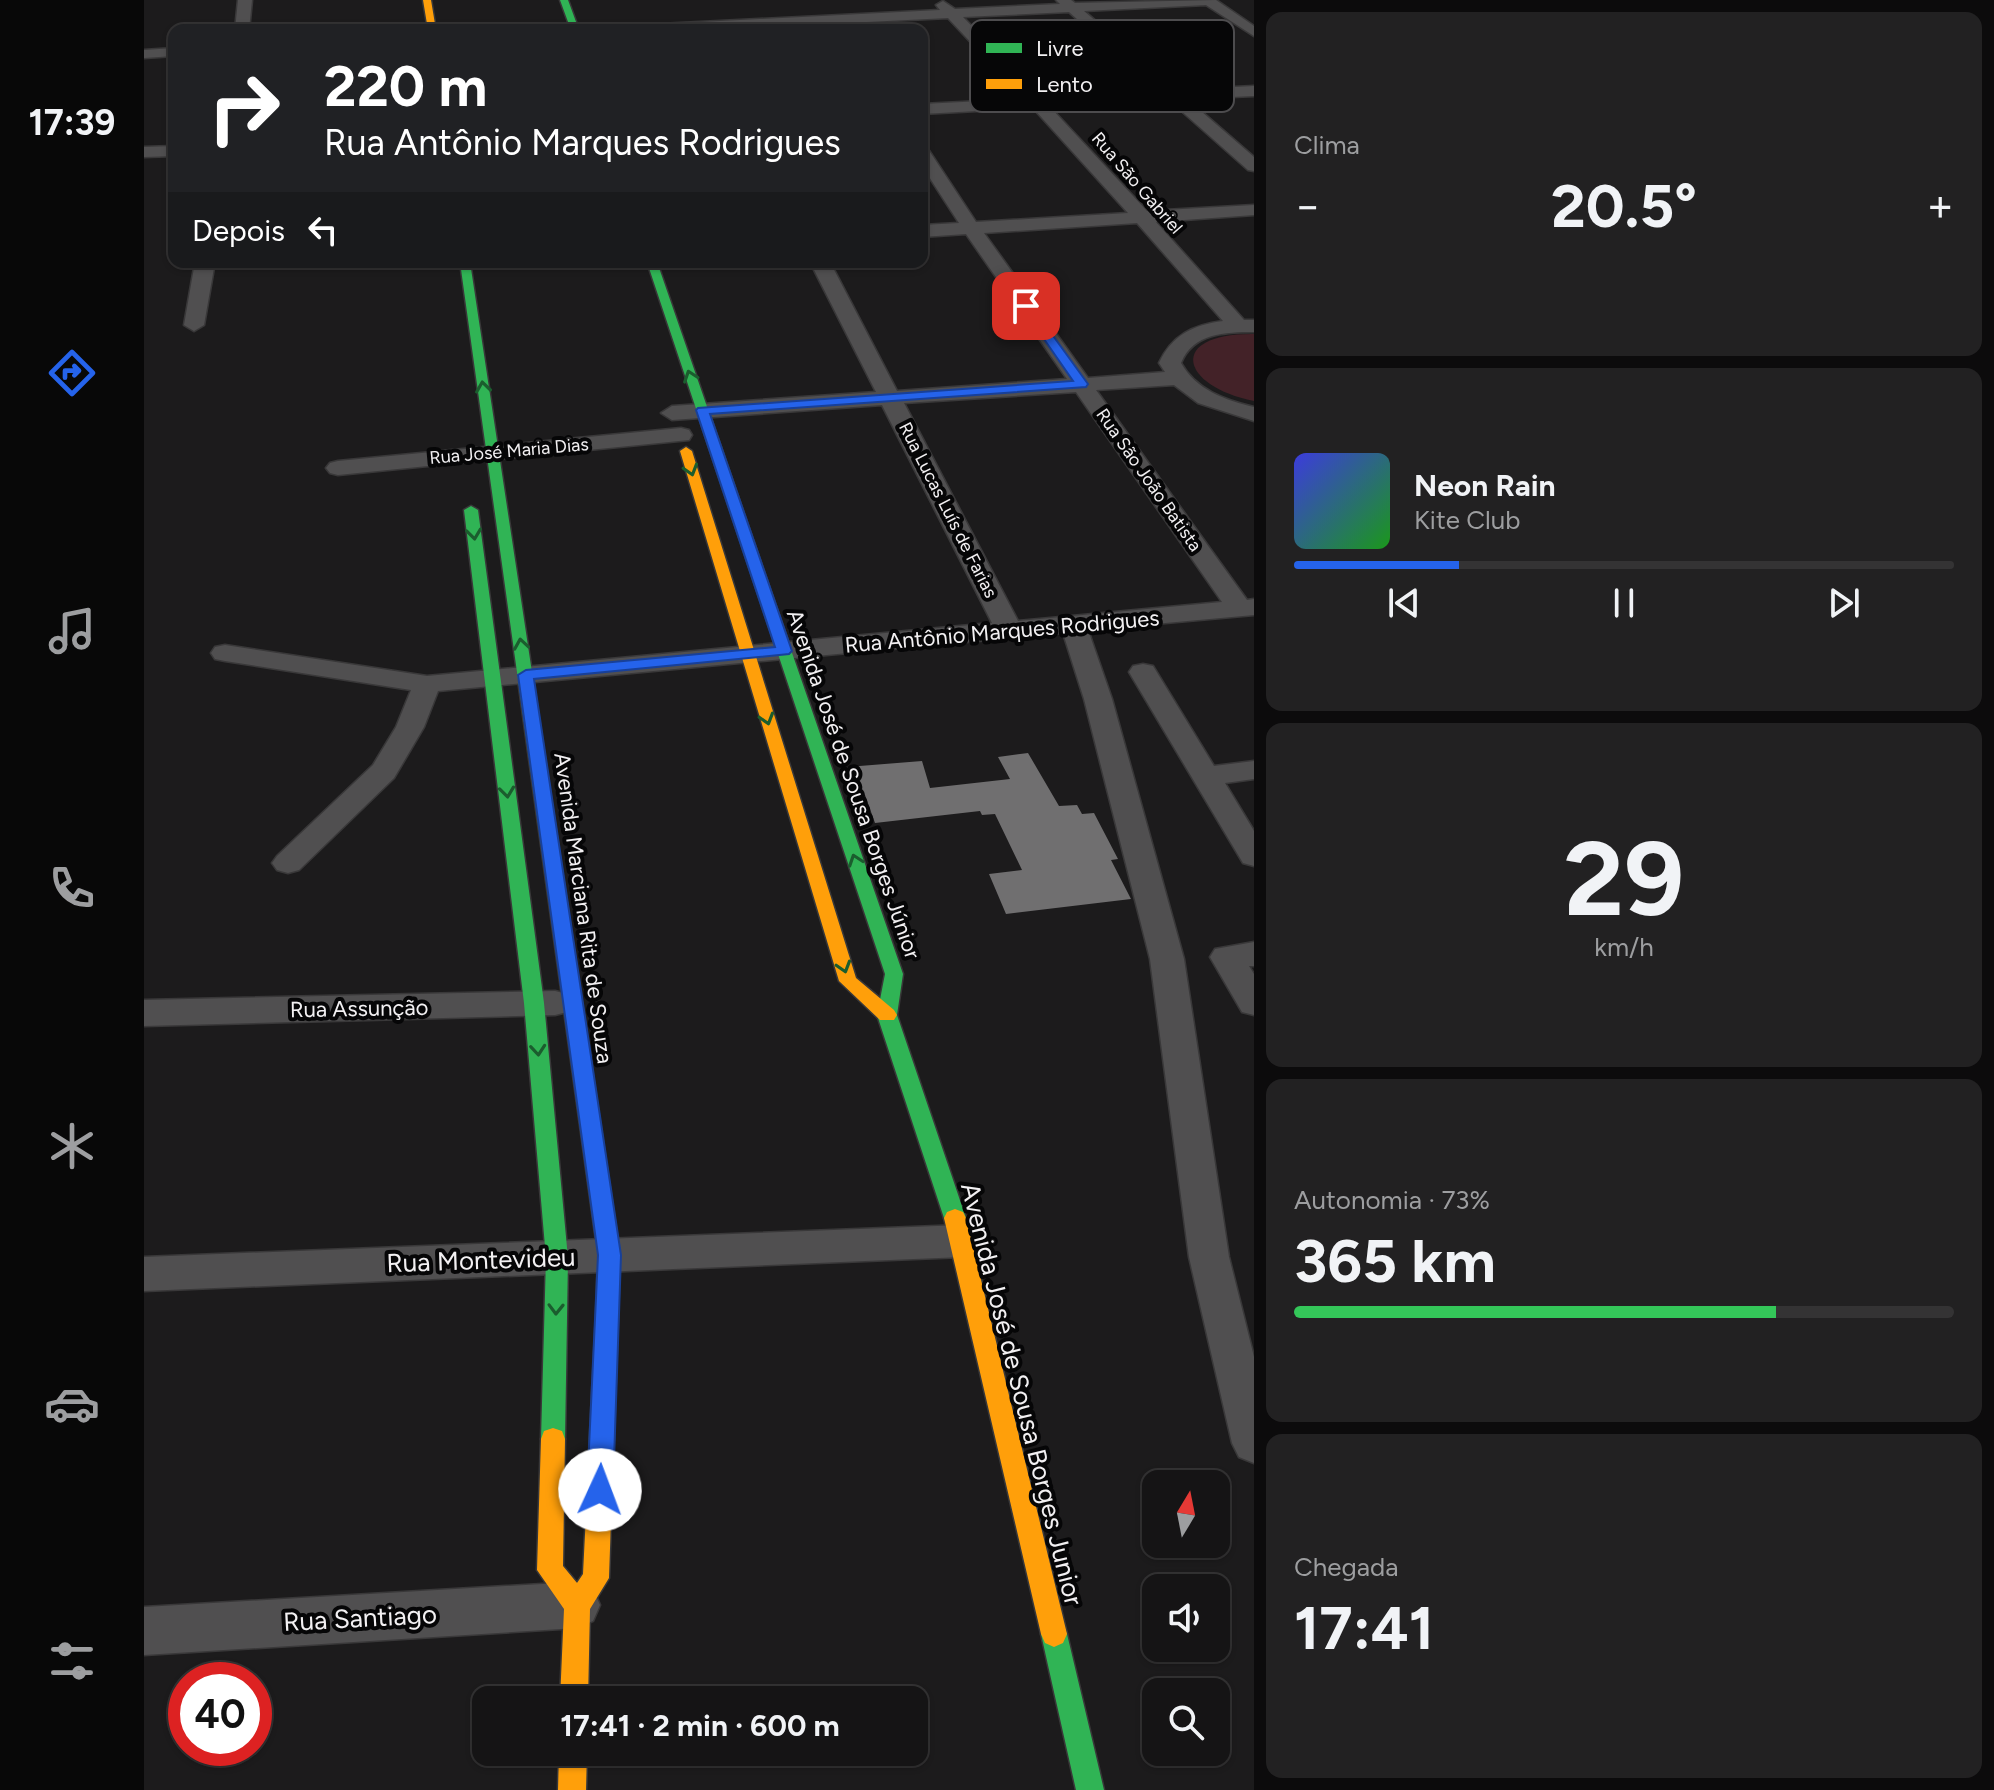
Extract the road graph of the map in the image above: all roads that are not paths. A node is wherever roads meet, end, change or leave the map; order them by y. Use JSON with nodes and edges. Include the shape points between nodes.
{"nodes":[{"id":1,"x":245,"y":0,"type":"edge"},
{"id":2,"x":427,"y":0,"type":"edge"},
{"id":3,"x":564,"y":0,"type":"edge"},
{"id":4,"x":813,"y":0,"type":"edge"},
{"id":5,"x":938,"y":0,"type":"edge"},
{"id":6,"x":1209,"y":1,"type":"edge"},
{"id":7,"x":1068,"y":4,"type":"edge"},
{"id":8,"x":952,"y":14,"type":"junction"},
{"id":9,"x":1086,"y":20,"type":"edge"},
{"id":10,"x":700,"y":23,"type":"edge"},
{"id":11,"x":243,"y":24,"type":"edge"},
{"id":12,"x":431,"y":24,"type":"edge"},
{"id":13,"x":573,"y":24,"type":"edge"},
{"id":14,"x":765,"y":24,"type":"edge"},
{"id":15,"x":829,"y":24,"type":"edge"},
{"id":16,"x":841,"y":24,"type":"edge"},
{"id":17,"x":1254,"y":32,"type":"edge"},
{"id":18,"x":970,"y":33,"type":"edge"},
{"id":19,"x":168,"y":52,"type":"edge"},
{"id":20,"x":144,"y":54,"type":"edge"},
{"id":21,"x":1254,"y":91,"type":"edge"},
{"id":22,"x":1234,"y":92,"type":"edge"},
{"id":23,"x":970,"y":106,"type":"edge"},
{"id":24,"x":928,"y":109,"type":"edge"},
{"id":25,"x":1045,"y":112,"type":"edge"},
{"id":26,"x":1192,"y":112,"type":"edge"},
{"id":27,"x":168,"y":151,"type":"edge"},
{"id":28,"x":144,"y":152,"type":"edge"},
{"id":29,"x":928,"y":162,"type":"edge"},
{"id":30,"x":1254,"y":166,"type":"edge"},
{"id":31,"x":1254,"y":210,"type":"edge"},
{"id":32,"x":1139,"y":217,"type":"junction"},
{"id":33,"x":971,"y":228,"type":"junction"},
{"id":34,"x":928,"y":231,"type":"edge"},
{"id":35,"x":204,"y":268,"type":"edge"},
{"id":36,"x":466,"y":268,"type":"edge"},
{"id":37,"x":654,"y":268,"type":"edge"},
{"id":38,"x":823,"y":268,"type":"edge"},
{"id":39,"x":194,"y":325,"type":"dead end"},
{"id":40,"x":1246,"y":326,"type":"edge"},
{"id":41,"x":1177,"y":378,"type":"junction"},
{"id":42,"x":1082,"y":384,"type":"junction"},
{"id":43,"x":890,"y":397,"type":"junction"},
{"id":44,"x":702,"y":410,"type":"junction"},
{"id":45,"x":1254,"y":414,"type":"edge"},
{"id":46,"x":673,"y":415,"type":"junction"},
{"id":47,"x":492,"y":452,"type":"junction"},
{"id":48,"x":465,"y":462,"type":"junction"},
{"id":49,"x":338,"y":468,"type":"dead end"},
{"id":50,"x":1247,"y":608,"type":"edge"},
{"id":51,"x":1073,"y":624,"type":"junction"},
{"id":52,"x":1009,"y":630,"type":"junction"},
{"id":53,"x":784,"y":651,"type":"junction"},
{"id":54,"x":225,"y":653,"type":"dead end"},
{"id":55,"x":747,"y":654,"type":"junction"},
{"id":56,"x":1143,"y":672,"type":"dead end"},
{"id":57,"x":526,"y":675,"type":"junction"},
{"id":58,"x":493,"y":678,"type":"junction"},
{"id":59,"x":427,"y":684,"type":"junction"},
{"id":60,"x":1254,"y":770,"type":"edge"},
{"id":61,"x":1205,"y":776,"type":"junction"},
{"id":62,"x":1254,"y":856,"type":"edge"},
{"id":63,"x":288,"y":863,"type":"dead end"},
{"id":64,"x":1254,"y":954,"type":"edge"},
{"id":65,"x":534,"y":1003,"type":"junction"},
{"id":66,"x":574,"y":1003,"type":"junction"},
{"id":67,"x":1254,"y":1003,"type":"edge"},
{"id":68,"x":144,"y":1013,"type":"edge"},
{"id":69,"x":887,"y":1015,"type":"junction"},
{"id":70,"x":963,"y":1241,"type":"junction"},
{"id":71,"x":609,"y":1255,"type":"junction"},
{"id":72,"x":557,"y":1258,"type":"junction"},
{"id":73,"x":144,"y":1274,"type":"edge"},
{"id":74,"x":1254,"y":1443,"type":"edge"},
{"id":75,"x":577,"y":1605,"type":"junction"},
{"id":76,"x":144,"y":1631,"type":"edge"},
{"id":77,"x":574,"y":1686,"type":"edge"},
{"id":78,"x":573,"y":1766,"type":"edge"},
{"id":79,"x":572,"y":1790,"type":"edge"},
{"id":80,"x":1090,"y":1790,"type":"edge"}],
"edges":[{"from":1,"to":11,"type":"street"},
{"from":2,"to":12,"type":"street"},
{"from":3,"to":13,"type":"street"},
{"from":4,"to":15,"type":"street"},
{"from":5,"to":8,"type":"street","name":"Rua São Gabriel"},
{"from":6,"to":7,"type":"street"},
{"from":6,"to":17,"type":"street"},
{"from":7,"to":8,"type":"street"},
{"from":7,"to":9,"type":"street"},
{"from":8,"to":16,"type":"street"},
{"from":8,"to":18,"type":"street","name":"Rua São Gabriel"},
{"from":10,"to":14,"type":"street"},
{"from":19,"to":20,"type":"street"},
{"from":21,"to":22,"type":"street"},
{"from":23,"to":24,"type":"street"},
{"from":25,"to":32,"type":"street","name":"Rua São Gabriel"},
{"from":26,"to":30,"type":"street"},
{"from":27,"to":28,"type":"street"},
{"from":29,"to":33,"type":"street","name":"Rua São João Batista"},
{"from":31,"to":32,"type":"street"},
{"from":32,"to":33,"type":"street"},
{"from":32,"to":40,"type":"street","name":"Rua São Gabriel"},
{"from":33,"to":34,"type":"street"},
{"from":33,"to":42,"type":"street","name":"Rua São João Batista"},
{"from":35,"to":39,"type":"street"},
{"from":47,"to":36,"type":"street","name":"Avenida Marciana Rita de Souza","one_way":true},
{"from":44,"to":37,"type":"street","name":"Avenida José de Sousa Borges Júnior","one_way":true},
{"from":38,"to":43,"type":"street","name":"Rua Lucas Luís de Farias"},
{"from":40,"to":41,"type":"street","via":[[1187,338],[1174,349],[1170,363]]},
{"from":41,"to":42,"type":"street","name":"Rua José Maria Dias"},
{"from":41,"to":45,"type":"street","via":[[1194,392]]},
{"from":42,"to":43,"type":"street","name":"Rua José Maria Dias"},
{"from":42,"to":50,"type":"street","name":"Rua São João Batista"},
{"from":43,"to":44,"type":"street","name":"Rua José Maria Dias"},
{"from":43,"to":52,"type":"street","name":"Rua Lucas Luís de Farias"},
{"from":44,"to":46,"type":"street","name":"Rua José Maria Dias"},
{"from":44,"to":53,"type":"street","name":"Avenida José de Sousa Borges Júnior"},
{"from":46,"to":47,"type":"street","name":"Rua José Maria Dias"},
{"from":46,"to":55,"type":"street","one_way":true},
{"from":47,"to":48,"type":"street","name":"Rua José Maria Dias"},
{"from":57,"to":47,"type":"street","name":"Avenida Marciana Rita de Souza","one_way":true},
{"from":48,"to":49,"type":"street","name":"Rua José Maria Dias"},
{"from":48,"to":58,"type":"street","one_way":true},
{"from":50,"to":51,"type":"street","name":"Rua Antônio Marques Rodrigues"},
{"from":51,"to":52,"type":"street","name":"Rua Antônio Marques Rodrigues"},
{"from":51,"to":74,"type":"street","via":[[1167,959],[1209,1257]]},
{"from":52,"to":53,"type":"street","name":"Rua Antônio Marques Rodrigues"},
{"from":53,"to":55,"type":"street","name":"Rua Antônio Marques Rodrigues"},
{"from":69,"to":53,"type":"street","name":"Avenida José de Sousa Borges Júnior","one_way":true,"via":[[894,974]]},
{"from":54,"to":59,"type":"street","name":"Rua Antônio Marques Rodrigues"},
{"from":55,"to":57,"type":"street","name":"Rua Antônio Marques Rodrigues"},
{"from":55,"to":69,"type":"street","one_way":true,"via":[[848,981]]},
{"from":56,"to":61,"type":"street"},
{"from":57,"to":58,"type":"street","name":"Rua Antônio Marques Rodrigues"},
{"from":57,"to":66,"type":"street","name":"Avenida Marciana Rita de Souza"},
{"from":58,"to":59,"type":"street","name":"Rua Antônio Marques Rodrigues"},
{"from":58,"to":65,"type":"street","one_way":true},
{"from":59,"to":63,"type":"street","via":[[384,771]]},
{"from":60,"to":61,"type":"street"},
{"from":61,"to":62,"type":"street"},
{"from":64,"to":67,"type":"street","via":[[1227,957]]},
{"from":65,"to":66,"type":"street","name":"Rua Assunção"},
{"from":65,"to":68,"type":"street","name":"Rua Assunção"},
{"from":65,"to":72,"type":"street","one_way":true},
{"from":66,"to":71,"type":"street","name":"Avenida Marciana Rita de Souza"},
{"from":69,"to":70,"type":"street","name":"Avenida José de Sousa Borges Junior"},
{"from":70,"to":71,"type":"street","name":"Rua Montevideu"},
{"from":70,"to":80,"type":"street","name":"Avenida José de Sousa Borges Junior"},
{"from":71,"to":72,"type":"street","name":"Rua Montevideu"},
{"from":71,"to":75,"type":"street","name":"Avenida Marciana Rita de Souza","via":[[596,1578]]},
{"from":72,"to":73,"type":"street","name":"Rua Montevideu"},
{"from":72,"to":75,"type":"street","one_way":true,"via":[[550,1570]]},
{"from":75,"to":76,"type":"street","name":"Rua Santiago"},
{"from":75,"to":77,"type":"street","name":"Avenida Marciana Rita de Souza"},
{"from":78,"to":79,"type":"street"}]}
